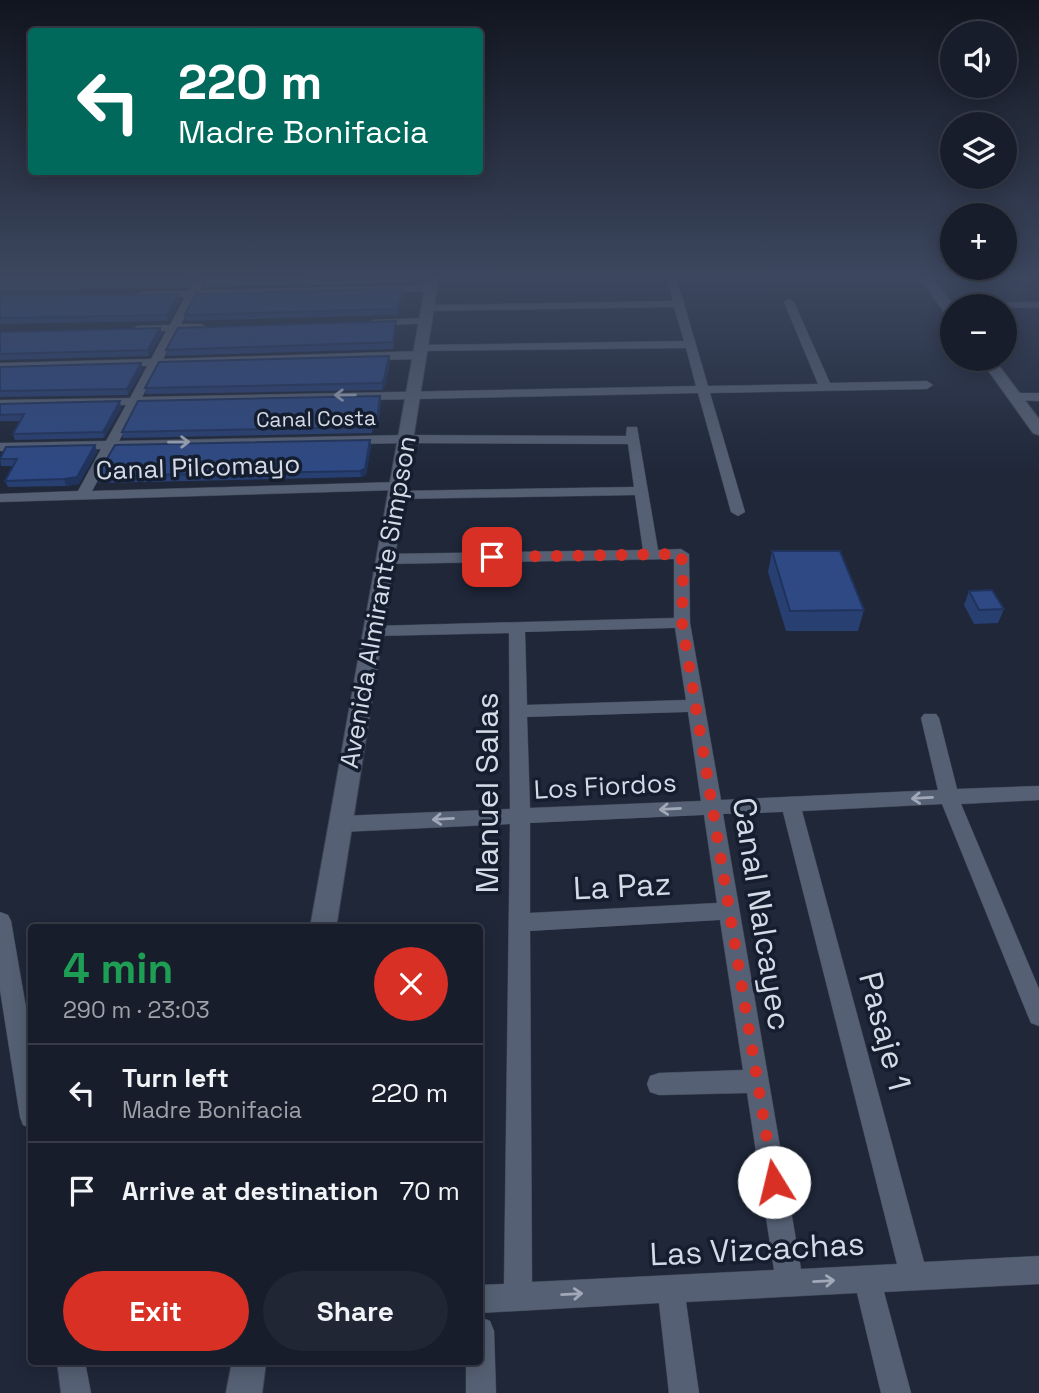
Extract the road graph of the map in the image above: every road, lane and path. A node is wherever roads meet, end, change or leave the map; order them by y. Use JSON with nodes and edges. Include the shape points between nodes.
{"nodes":[{"id":1,"x":167,"y":341,"type":"edge"},
{"id":2,"x":422,"y":341,"type":"edge"},
{"id":3,"x":690,"y":341,"type":"edge"},
{"id":4,"x":806,"y":341,"type":"edge"},
{"id":5,"x":691,"y":344,"type":"junction"},
{"id":6,"x":420,"y":351,"type":"junction"},
{"id":7,"x":155,"y":362,"type":"junction"},
{"id":8,"x":0,"y":367,"type":"edge"},
{"id":9,"x":996,"y":371,"type":"edge"},
{"id":10,"x":927,"y":385,"type":"dead end"},
{"id":11,"x":826,"y":387,"type":"junction"},
{"id":12,"x":702,"y":389,"type":"junction"},
{"id":13,"x":413,"y":394,"type":"junction"},
{"id":14,"x":1015,"y":397,"type":"junction"},
{"id":15,"x":1039,"y":397,"type":"edge"},
{"id":16,"x":135,"y":400,"type":"junction"},
{"id":17,"x":0,"y":404,"type":"edge"},
{"id":18,"x":1039,"y":430,"type":"edge"},
{"id":19,"x":405,"y":439,"type":"junction"},
{"id":20,"x":111,"y":444,"type":"junction"},
{"id":21,"x":0,"y":447,"type":"edge"},
{"id":22,"x":397,"y":491,"type":"junction"},
{"id":23,"x":641,"y":491,"type":"junction"},
{"id":24,"x":83,"y":495,"type":"junction"},
{"id":25,"x":0,"y":498,"type":"edge"},
{"id":26,"x":738,"y":512,"type":"dead end"},
{"id":27,"x":651,"y":555,"type":"junction"},
{"id":28,"x":385,"y":559,"type":"junction"},
{"id":29,"x":682,"y":623,"type":"junction"},
{"id":30,"x":517,"y":626,"type":"junction"},
{"id":31,"x":373,"y":631,"type":"junction"},
{"id":32,"x":695,"y":706,"type":"junction"},
{"id":33,"x":518,"y":711,"type":"junction"},
{"id":34,"x":930,"y":718,"type":"dead end"},
{"id":35,"x":1039,"y":793,"type":"edge"},
{"id":36,"x":949,"y":797,"type":"junction"},
{"id":37,"x":791,"y":804,"type":"junction"},
{"id":38,"x":712,"y":807,"type":"junction"},
{"id":39,"x":520,"y":816,"type":"junction"},
{"id":40,"x":341,"y":824,"type":"junction"},
{"id":41,"x":729,"y":911,"type":"junction"},
{"id":42,"x":0,"y":921,"type":"edge"},
{"id":43,"x":519,"y":923,"type":"junction"},
{"id":44,"x":324,"y":924,"type":"edge"},
{"id":45,"x":1039,"y":1016,"type":"edge"},
{"id":46,"x":757,"y":1081,"type":"junction"},
{"id":47,"x":659,"y":1084,"type":"dead end"},
{"id":48,"x":28,"y":1092,"type":"edge"},
{"id":49,"x":1039,"y":1269,"type":"edge"},
{"id":50,"x":914,"y":1276,"type":"junction"},
{"id":51,"x":867,"y":1278,"type":"junction"},
{"id":52,"x":790,"y":1283,"type":"junction"},
{"id":53,"x":671,"y":1289,"type":"junction"},
{"id":54,"x":518,"y":1297,"type":"junction"},
{"id":55,"x":483,"y":1299,"type":"edge"},
{"id":56,"x":71,"y":1365,"type":"edge"},
{"id":57,"x":249,"y":1365,"type":"edge"},
{"id":58,"x":481,"y":1365,"type":"edge"},
{"id":59,"x":76,"y":1393,"type":"edge"},
{"id":60,"x":244,"y":1393,"type":"edge"},
{"id":61,"x":481,"y":1393,"type":"edge"},
{"id":62,"x":684,"y":1393,"type":"edge"},
{"id":63,"x":896,"y":1393,"type":"edge"}],
"edges":[{"from":1,"to":7,"type":"street"},
{"from":2,"to":6,"type":"street","name":"Avenida Almirante Simpson"},
{"from":3,"to":5,"type":"street"},
{"from":4,"to":11,"type":"street"},
{"from":5,"to":6,"type":"street"},
{"from":5,"to":12,"type":"street"},
{"from":6,"to":7,"type":"street"},
{"from":6,"to":13,"type":"street","name":"Avenida Almirante Simpson"},
{"from":7,"to":8,"type":"street"},
{"from":7,"to":16,"type":"street"},
{"from":9,"to":14,"type":"street"},
{"from":10,"to":11,"type":"street"},
{"from":11,"to":12,"type":"street"},
{"from":12,"to":13,"type":"street"},
{"from":12,"to":26,"type":"street"},
{"from":13,"to":16,"type":"street","one_way":true},
{"from":13,"to":19,"type":"street","name":"Avenida Almirante Simpson"},
{"from":14,"to":15,"type":"street"},
{"from":14,"to":18,"type":"street"},
{"from":16,"to":17,"type":"street"},
{"from":16,"to":20,"type":"street"},
{"from":20,"to":19,"type":"street","name":"Canal Costa","one_way":true},
{"from":19,"to":22,"type":"street","name":"Avenida Almirante Simpson"},
{"from":19,"to":23,"type":"street","name":"Canal Costa","via":[[632,434]]},
{"from":20,"to":21,"type":"street","name":"Canal Costa"},
{"from":20,"to":24,"type":"street"},
{"from":22,"to":23,"type":"street","name":"Canal Pilcomayo"},
{"from":22,"to":24,"type":"street","name":"Canal Pilcomayo"},
{"from":22,"to":28,"type":"street","name":"Avenida Almirante Simpson"},
{"from":23,"to":27,"type":"street"},
{"from":24,"to":25,"type":"street","name":"Canal Pilcomayo"},
{"from":27,"to":28,"type":"street"},
{"from":27,"to":29,"type":"street","name":"Canal Nalcayec","via":[[681,554]]},
{"from":28,"to":31,"type":"street","name":"Avenida Almirante Simpson"},
{"from":29,"to":30,"type":"street"},
{"from":29,"to":32,"type":"street","name":"Canal Nalcayec"},
{"from":30,"to":31,"type":"street"},
{"from":30,"to":33,"type":"street","name":"Manuel Salas"},
{"from":31,"to":40,"type":"street","name":"Avenida Almirante Simpson"},
{"from":32,"to":33,"type":"street"},
{"from":32,"to":38,"type":"street","name":"Canal Nalcayec"},
{"from":33,"to":39,"type":"street","name":"Manuel Salas"},
{"from":34,"to":36,"type":"street"},
{"from":35,"to":36,"type":"street","name":"Los Fiordos"},
{"from":36,"to":37,"type":"street","name":"Los Fiordos","one_way":true},
{"from":36,"to":45,"type":"street"},
{"from":37,"to":38,"type":"street","name":"Los Fiordos"},
{"from":37,"to":50,"type":"street","name":"Pasaje 1"},
{"from":38,"to":39,"type":"street","name":"Los Fiordos","one_way":true},
{"from":38,"to":41,"type":"street","name":"Canal Nalcayec"},
{"from":39,"to":40,"type":"street","name":"Los Fiordos","one_way":true},
{"from":39,"to":43,"type":"street","name":"Manuel Salas"},
{"from":40,"to":44,"type":"street","name":"Avenida Almirante Simpson"},
{"from":41,"to":43,"type":"street","name":"La Paz"},
{"from":41,"to":46,"type":"street","name":"Canal Nalcayec"},
{"from":42,"to":48,"type":"street"},
{"from":43,"to":54,"type":"street","name":"Manuel Salas"},
{"from":46,"to":47,"type":"street"},
{"from":46,"to":52,"type":"street","name":"Canal Nalcayec"},
{"from":49,"to":50,"type":"street","name":"Las Vizcachas"},
{"from":50,"to":51,"type":"street","name":"Las Vizcachas"},
{"from":52,"to":51,"type":"street","name":"Las Vizcachas","one_way":true},
{"from":51,"to":63,"type":"street"},
{"from":52,"to":53,"type":"street","name":"Las Vizcachas"},
{"from":54,"to":53,"type":"street","name":"Las Vizcachas","one_way":true},
{"from":53,"to":62,"type":"street"},
{"from":54,"to":55,"type":"street","name":"Las Vizcachas"},
{"from":56,"to":59,"type":"street"},
{"from":57,"to":60,"type":"street"},
{"from":58,"to":61,"type":"street"}]}
